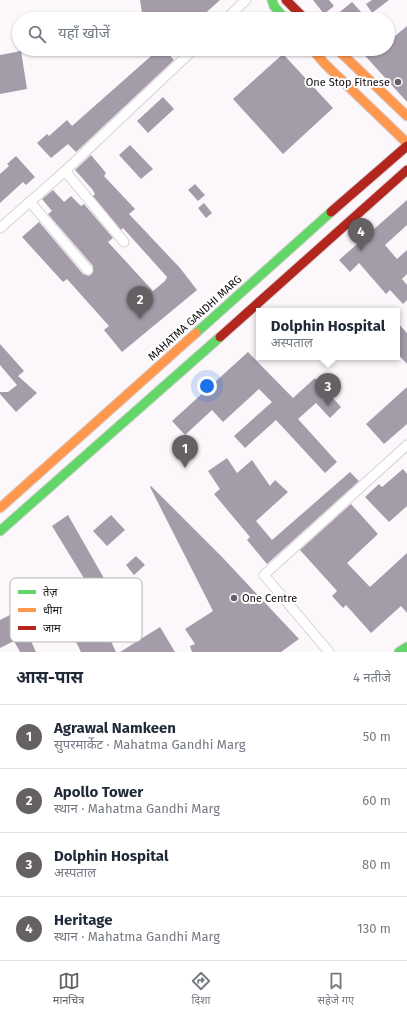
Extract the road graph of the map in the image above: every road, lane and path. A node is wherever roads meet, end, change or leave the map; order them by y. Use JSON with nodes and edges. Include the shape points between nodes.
{"nodes":[{"id":1,"x":246,"y":0,"type":"edge"},
{"id":2,"x":272,"y":0,"type":"edge"},
{"id":3,"x":286,"y":0,"type":"edge"},
{"id":4,"x":233,"y":12,"type":"edge"},
{"id":5,"x":279,"y":12,"type":"edge"},
{"id":6,"x":299,"y":12,"type":"edge"},
{"id":7,"x":187,"y":56,"type":"edge"},
{"id":8,"x":319,"y":56,"type":"edge"},
{"id":9,"x":344,"y":56,"type":"edge"},
{"id":10,"x":407,"y":116,"type":"edge"},
{"id":11,"x":407,"y":142,"type":"edge"},
{"id":12,"x":407,"y":146,"type":"edge"},
{"id":13,"x":407,"y":170,"type":"edge"},
{"id":14,"x":65,"y":171,"type":"junction"},
{"id":15,"x":30,"y":202,"type":"junction"},
{"id":16,"x":0,"y":228,"type":"edge"},
{"id":17,"x":124,"y":242,"type":"dead end"},
{"id":18,"x":88,"y":270,"type":"dead end"},
{"id":19,"x":407,"y":446,"type":"edge"},
{"id":20,"x":0,"y":508,"type":"edge"},
{"id":21,"x":0,"y":531,"type":"edge"},
{"id":22,"x":407,"y":647,"type":"edge"},
{"id":23,"x":329,"y":652,"type":"edge"},
{"id":24,"x":399,"y":652,"type":"edge"}],
"edges":[{"from":1,"to":4,"type":"street"},
{"from":2,"to":5,"type":"main road"},
{"from":3,"to":6,"type":"main road"},
{"from":7,"to":14,"type":"street"},
{"from":8,"to":11,"type":"main road"},
{"from":9,"to":10,"type":"main road"},
{"from":12,"to":20,"type":"main road","name":"MAHATMA GANDHI MARG"},
{"from":13,"to":21,"type":"main road"},
{"from":14,"to":15,"type":"street"},
{"from":14,"to":17,"type":"street"},
{"from":15,"to":16,"type":"street"},
{"from":15,"to":18,"type":"street"},
{"from":19,"to":23,"type":"street","via":[[264,575]]},
{"from":22,"to":24,"type":"main road"}]}
